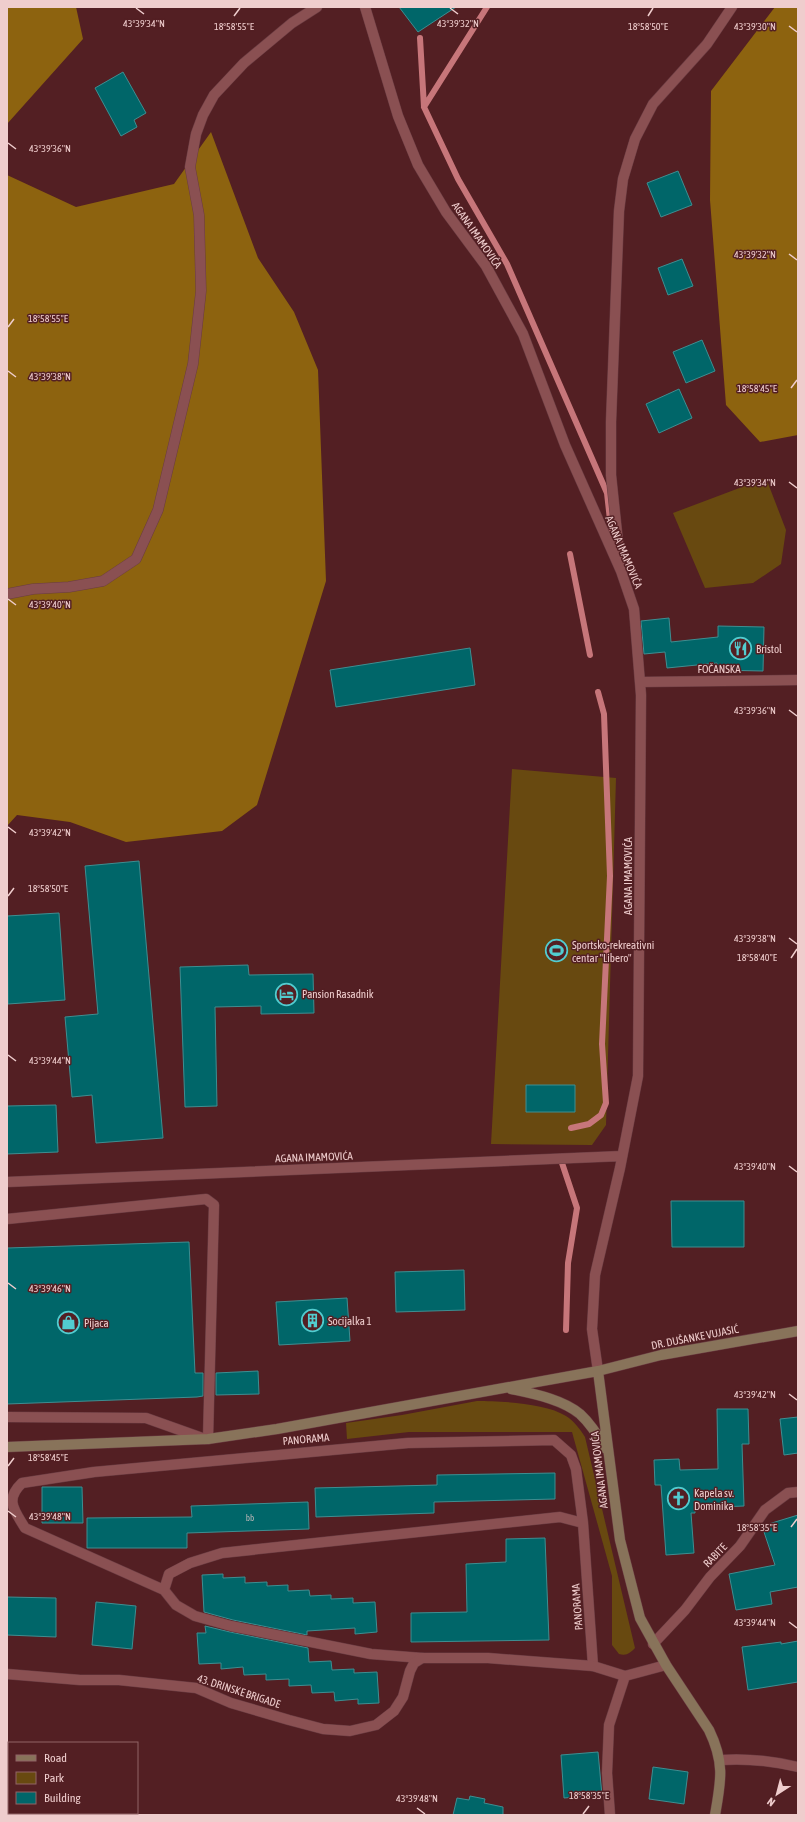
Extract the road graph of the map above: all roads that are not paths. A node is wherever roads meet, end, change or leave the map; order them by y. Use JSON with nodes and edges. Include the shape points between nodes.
{"nodes":[{"id":1,"x":317,"y":7,"type":"edge"},
{"id":2,"x":365,"y":7,"type":"edge"},
{"id":3,"x":732,"y":7,"type":"edge"},
{"id":4,"x":620,"y":571,"type":"junction"},
{"id":5,"x":7,"y":594,"type":"edge"},
{"id":6,"x":798,"y":680,"type":"edge"},
{"id":7,"x":640,"y":682,"type":"junction"},
{"id":8,"x":622,"y":1156,"type":"junction"},
{"id":9,"x":7,"y":1182,"type":"edge"},
{"id":10,"x":7,"y":1219,"type":"edge"},
{"id":11,"x":798,"y":1331,"type":"edge"},
{"id":12,"x":598,"y":1371,"type":"junction"},
{"id":13,"x":507,"y":1388,"type":"junction"},
{"id":14,"x":7,"y":1418,"type":"edge"},
{"id":15,"x":208,"y":1439,"type":"junction"},
{"id":16,"x":7,"y":1447,"type":"edge"},
{"id":17,"x":608,"y":1452,"type":"junction"},
{"id":18,"x":798,"y":1492,"type":"edge"},
{"id":19,"x":583,"y":1523,"type":"junction"},
{"id":20,"x":164,"y":1590,"type":"junction"},
{"id":21,"x":653,"y":1644,"type":"junction"},
{"id":22,"x":422,"y":1658,"type":"junction"},
{"id":23,"x":666,"y":1665,"type":"junction"},
{"id":24,"x":593,"y":1666,"type":"junction"},
{"id":25,"x":7,"y":1674,"type":"edge"},
{"id":26,"x":625,"y":1676,"type":"junction"},
{"id":27,"x":721,"y":1760,"type":"junction"},
{"id":28,"x":798,"y":1767,"type":"edge"},
{"id":29,"x":7,"y":1814,"type":"edge"},
{"id":30,"x":19,"y":1815,"type":"edge"},
{"id":31,"x":610,"y":1815,"type":"edge"},
{"id":32,"x":715,"y":1815,"type":"edge"}],
"edges":[{"from":1,"to":5,"type":"street","via":[[292,23],[244,63],[214,95],[196,134],[190,167],[199,215],[201,291],[193,364],[158,510],[136,559],[103,581],[69,587],[33,588]]},
{"from":2,"to":4,"type":"street","name":"AGANA IMAMOVIĆA","via":[[398,116],[418,165],[446,212],[486,266],[523,334],[565,445]]},
{"from":3,"to":4,"type":"street","via":[[707,44],[653,104],[635,139],[623,179],[619,211],[611,422],[611,475]]},
{"from":4,"to":7,"type":"street","name":"AGANA IMAMOVIĆA","via":[[634,609]]},
{"from":6,"to":7,"type":"street","name":"FOČANSKA"},
{"from":7,"to":8,"type":"street","name":"AGANA IMAMOVIĆA","via":[[638,1076]]},
{"from":8,"to":9,"type":"street","name":"AGANA IMAMOVIĆA"},
{"from":8,"to":12,"type":"street","name":"AGANA IMAMOVIĆA","via":[[595,1275],[592,1329]]},
{"from":10,"to":15,"type":"street","via":[[206,1198],[214,1205]]},
{"from":11,"to":12,"type":"main road","name":"DR. DUŠANKE VUJASIĆ","via":[[661,1355]]},
{"from":12,"to":13,"type":"main road","name":"DR. DUŠANKE VUJASIĆ"},
{"from":12,"to":17,"type":"main road","name":"AGANA IMAMOVIĆA"},
{"from":13,"to":15,"type":"main road","name":"DR. DUŠANKE VUJASIĆ"},
{"from":13,"to":17,"type":"main road","via":[[562,1404],[580,1414]]},
{"from":14,"to":15,"type":"street","via":[[146,1418]]},
{"from":15,"to":16,"type":"main road","name":"DR. DUŠANKE VUJASIĆ"},
{"from":17,"to":21,"type":"main road","name":"AGANA IMAMOVIĆA","via":[[624,1562],[640,1618]]},
{"from":18,"to":21,"type":"street","name":"RABITE","via":[[788,1493],[765,1510],[740,1546]]},
{"from":19,"to":20,"type":"street","via":[[560,1516],[222,1553],[190,1563],[169,1574]]},
{"from":19,"to":20,"type":"street","name":"PANORAMA","via":[[576,1470],[571,1455],[554,1440],[408,1443],[251,1456],[94,1472],[22,1483],[16,1489],[12,1499],[13,1509],[25,1528]]},
{"from":19,"to":24,"type":"street","name":"PANORAMA"},
{"from":20,"to":22,"type":"street","via":[[176,1605],[195,1616],[231,1626],[371,1654]]},
{"from":21,"to":23,"type":"main road","name":"AGANA IMAMOVIĆA"},
{"from":22,"to":24,"type":"street","via":[[488,1658]]},
{"from":22,"to":25,"type":"street","name":"43. DRINSKE BRIGADE","via":[[414,1663],[403,1697],[394,1711],[376,1724],[350,1731],[324,1729],[289,1720],[231,1703],[196,1688],[119,1680],[80,1680]]},
{"from":23,"to":26,"type":"street"},
{"from":23,"to":27,"type":"main road","name":"AGANA IMAMOVIĆA","via":[[709,1730]]},
{"from":24,"to":26,"type":"street"},
{"from":26,"to":31,"type":"street","via":[[609,1725],[607,1773]]},
{"from":27,"to":28,"type":"street","via":[[743,1758]]},
{"from":27,"to":32,"type":"main road"},
{"from":29,"to":30,"type":"street"}]}
